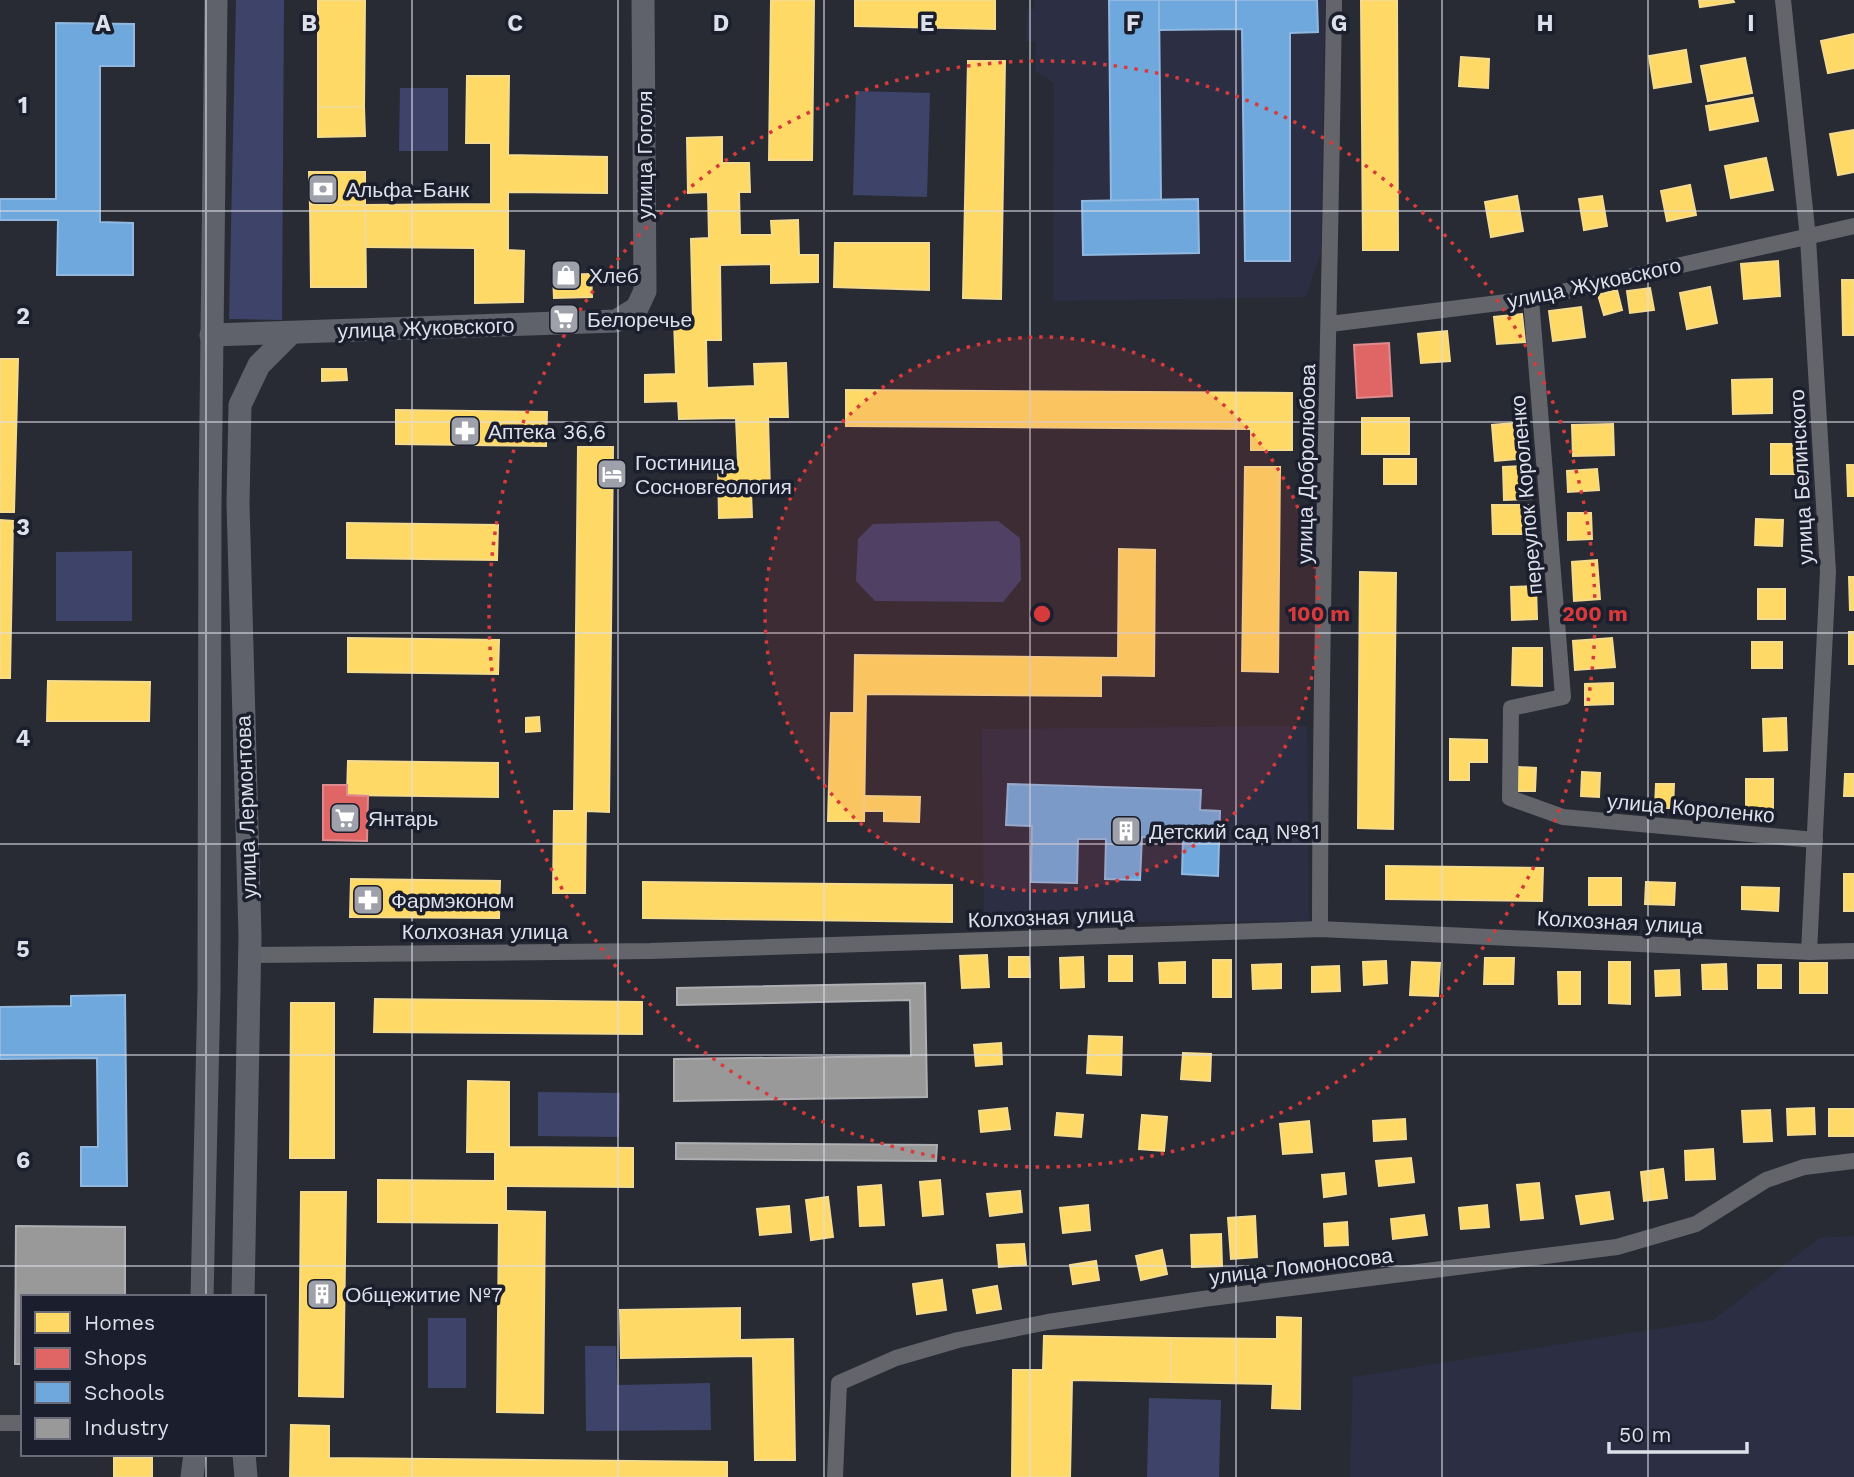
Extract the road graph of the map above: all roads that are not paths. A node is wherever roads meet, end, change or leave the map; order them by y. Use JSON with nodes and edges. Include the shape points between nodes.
{"nodes":[{"id":1,"x":216,"y":0,"type":"edge"},
{"id":2,"x":643,"y":0,"type":"edge"},
{"id":3,"x":1334,"y":0,"type":"edge"},
{"id":4,"x":1783,"y":0,"type":"edge"},
{"id":5,"x":1854,"y":226,"type":"edge"},
{"id":6,"x":1808,"y":238,"type":"junction"},
{"id":7,"x":1531,"y":299,"type":"junction"},
{"id":8,"x":637,"y":308,"type":"joint"},
{"id":9,"x":1330,"y":324,"type":"junction"},
{"id":10,"x":290,"y":334,"type":"junction"},
{"id":11,"x":211,"y":335,"type":"junction"},
{"id":12,"x":240,"y":405,"type":"junction"},
{"id":13,"x":211,"y":407,"type":"junction"},
{"id":14,"x":1563,"y":817,"type":"joint"},
{"id":15,"x":1815,"y":840,"type":"junction"},
{"id":16,"x":1320,"y":929,"type":"junction"},
{"id":17,"x":1854,"y":951,"type":"edge"},
{"id":18,"x":1809,"y":952,"type":"junction"},
{"id":19,"x":250,"y":955,"type":"junction"},
{"id":20,"x":1854,"y":1161,"type":"edge"},
{"id":21,"x":202,"y":1295,"type":"edge"},
{"id":22,"x":243,"y":1295,"type":"edge"},
{"id":23,"x":0,"y":1423,"type":"edge"},
{"id":24,"x":21,"y":1423,"type":"edge"},
{"id":25,"x":195,"y":1456,"type":"edge"},
{"id":26,"x":244,"y":1456,"type":"edge"},
{"id":27,"x":192,"y":1477,"type":"edge"},
{"id":28,"x":246,"y":1477,"type":"edge"},
{"id":29,"x":835,"y":1477,"type":"edge"}],
"edges":[{"from":1,"to":11,"type":"main road","name":"улица Лермонтова"},
{"from":2,"to":8,"type":"main road","name":"улица Гоголя","via":[[645,291]]},
{"from":3,"to":9,"type":"street","name":"улица Добролюбова"},
{"from":4,"to":6,"type":"street","name":"улица Белинского"},
{"from":5,"to":6,"type":"street","name":"улица Жуковского"},
{"from":6,"to":7,"type":"street","name":"улица Жуковского"},
{"from":6,"to":15,"type":"street","name":"улица Белинского","via":[[1828,572]]},
{"from":7,"to":9,"type":"street","name":"улица Жуковского"},
{"from":7,"to":14,"type":"street","name":"переулок Короленко","via":[[1563,697],[1511,708],[1510,799]]},
{"from":8,"to":10,"type":"main road","name":"улица Жуковского","via":[[616,321]]},
{"from":9,"to":16,"type":"street","name":"улица Добролюбова","via":[[1320,692]]},
{"from":10,"to":11,"type":"main road","name":"улица Жуковского"},
{"from":10,"to":12,"type":"main road","name":"улица Лермонтова","via":[[259,365]]},
{"from":11,"to":13,"type":"main road","name":"улица Лермонтова"},
{"from":12,"to":13,"type":"main road"},
{"from":12,"to":19,"type":"main road","name":"улица Лермонтова"},
{"from":13,"to":21,"type":"main road","name":"улица Лермонтова","via":[[209,990]]},
{"from":14,"to":15,"type":"street","name":"улица Короленко"},
{"from":15,"to":18,"type":"street","name":"улица Белинского"},
{"from":16,"to":18,"type":"street","name":"Колхозная улица"},
{"from":16,"to":19,"type":"street","name":"Колхозная улица","via":[[650,951]]},
{"from":17,"to":18,"type":"street","name":"Колхозная улица"},
{"from":19,"to":22,"type":"main road","name":"улица Лермонтова"},
{"from":20,"to":29,"type":"street","name":"улица Ломоносова","via":[[1804,1167],[1766,1180],[1696,1224],[1617,1247],[1048,1322],[896,1358],[839,1383]]},
{"from":23,"to":24,"type":"street"},
{"from":25,"to":27,"type":"main road"},
{"from":26,"to":28,"type":"main road"}]}
